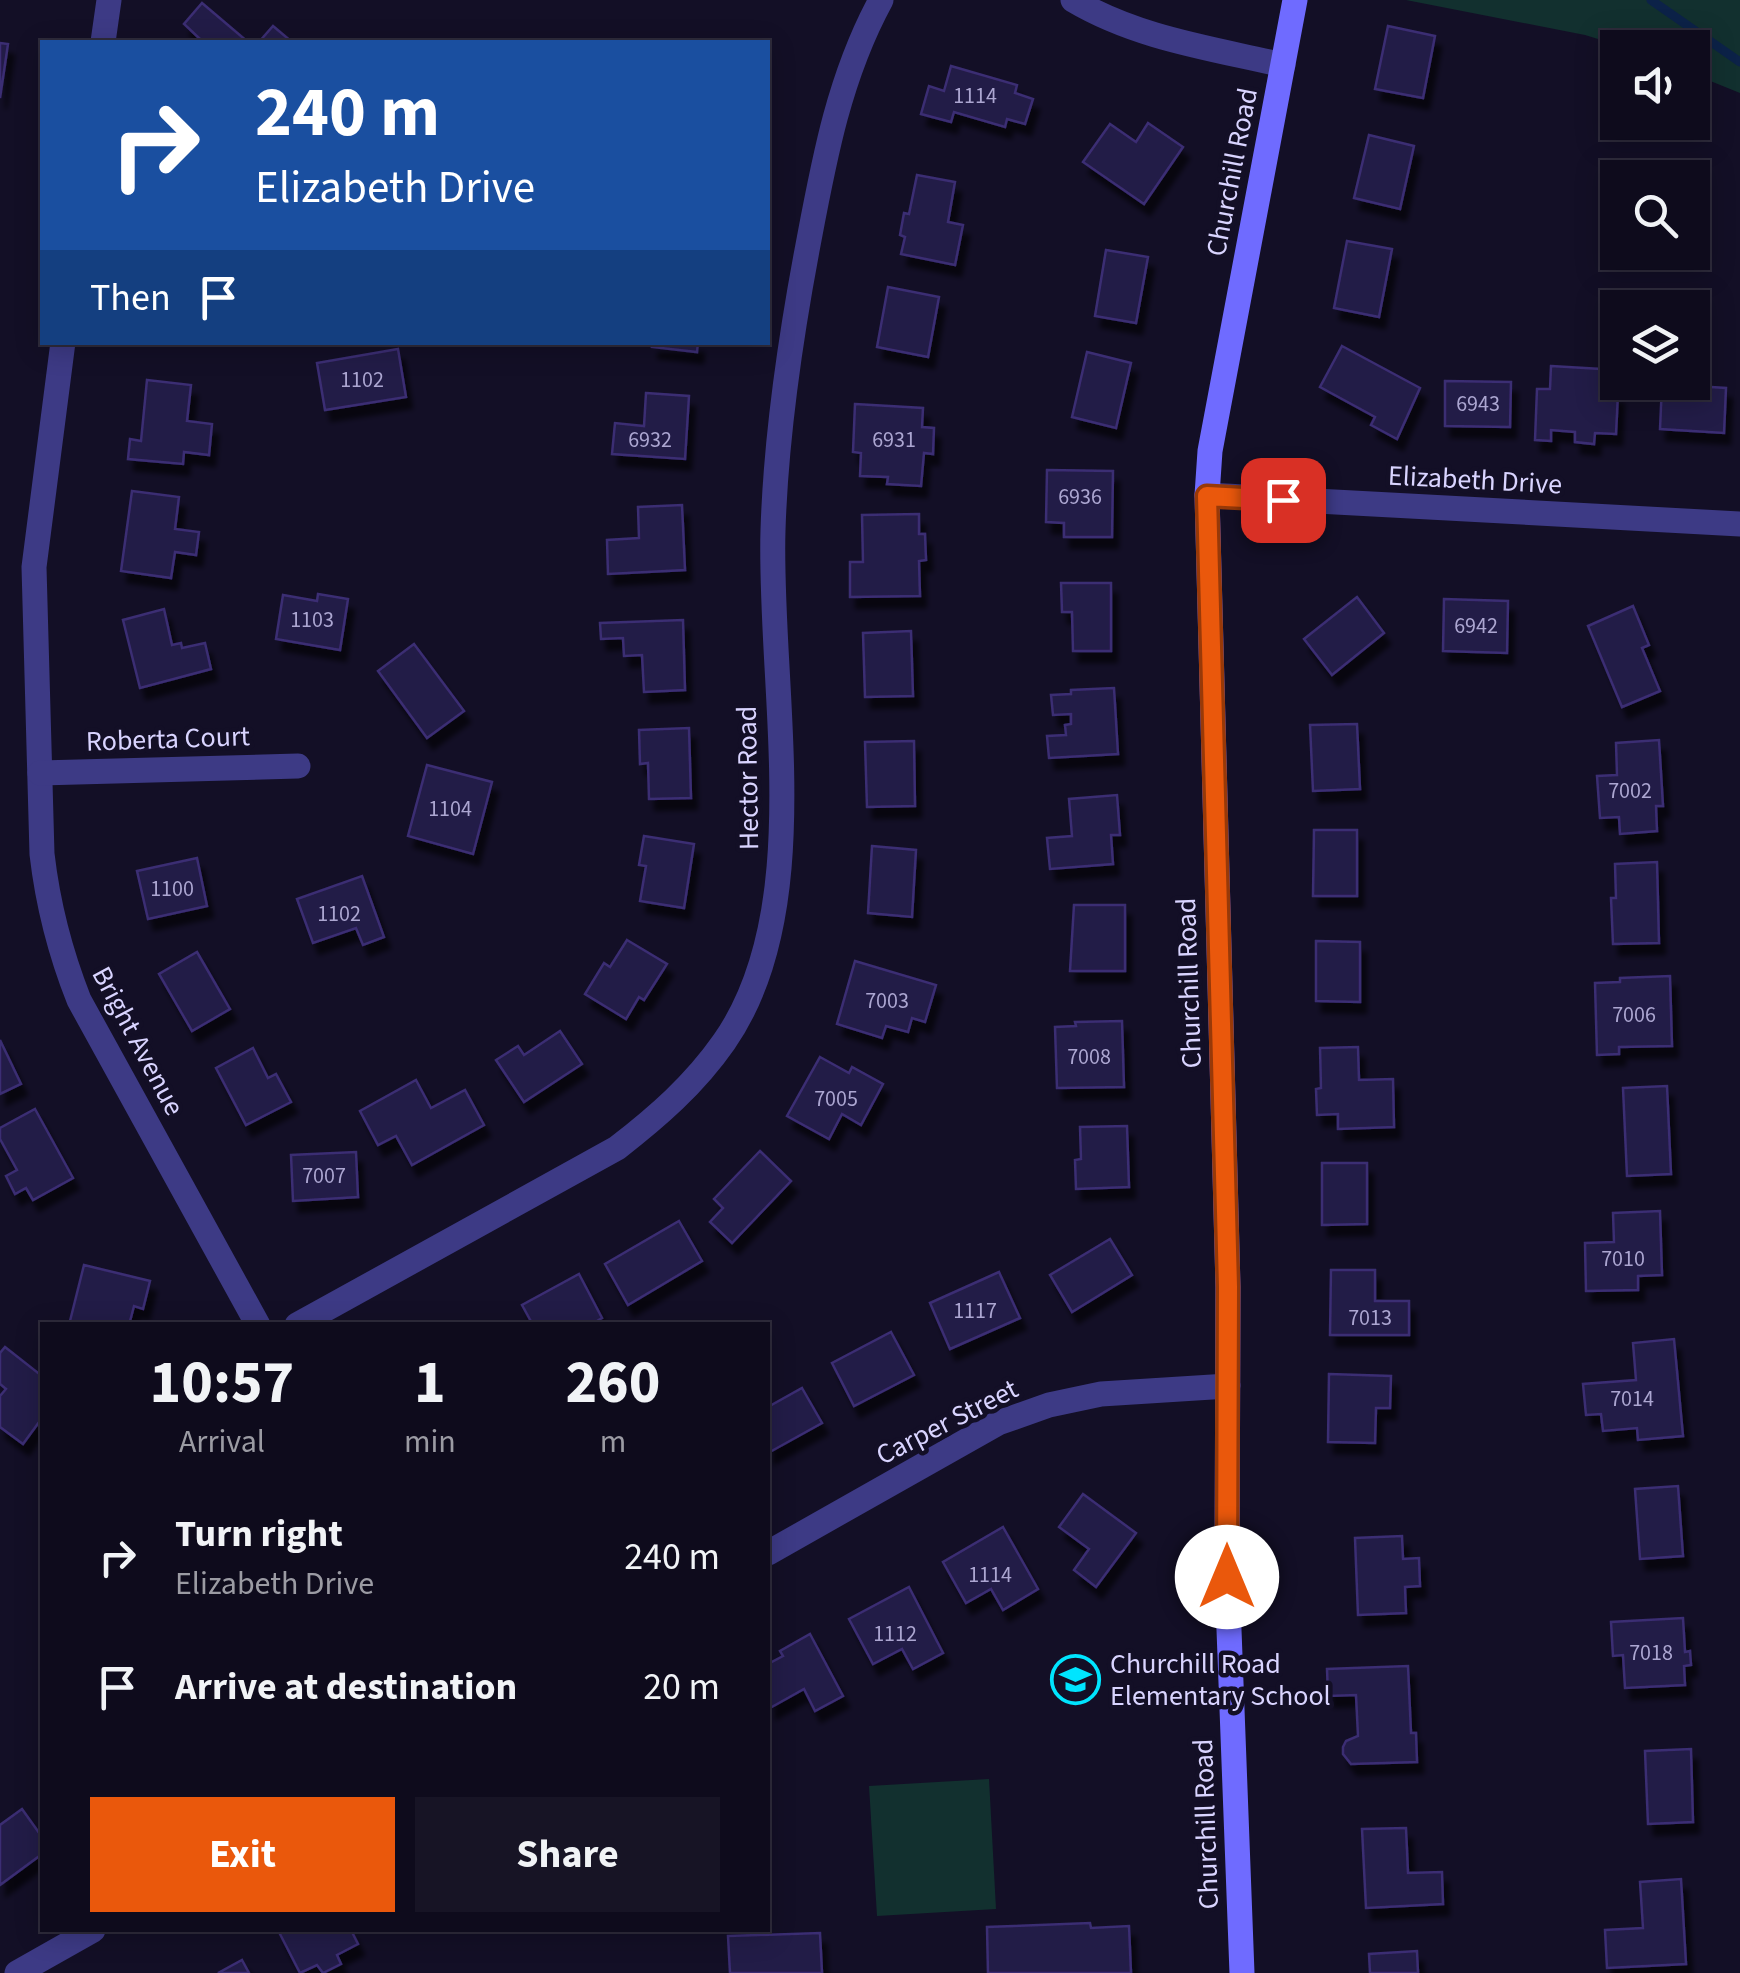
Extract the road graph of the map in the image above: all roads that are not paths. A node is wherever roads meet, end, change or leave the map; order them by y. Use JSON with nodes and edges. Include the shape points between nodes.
{"nodes":[{"id":1,"x":109,"y":0,"type":"edge"},
{"id":2,"x":882,"y":0,"type":"edge"},
{"id":3,"x":1073,"y":0,"type":"edge"},
{"id":4,"x":1295,"y":0,"type":"edge"},
{"id":5,"x":103,"y":40,"type":"edge"},
{"id":6,"x":1282,"y":65,"type":"junction"},
{"id":7,"x":63,"y":345,"type":"edge"},
{"id":8,"x":1207,"y":496,"type":"junction"},
{"id":9,"x":1740,"y":524,"type":"edge"},
{"id":10,"x":298,"y":766,"type":"dead end"},
{"id":11,"x":40,"y":773,"type":"junction"},
{"id":12,"x":256,"y":1322,"type":"edge"},
{"id":13,"x":302,"y":1322,"type":"edge"},
{"id":14,"x":1228,"y":1386,"type":"junction"},
{"id":15,"x":770,"y":1552,"type":"edge"},
{"id":16,"x":90,"y":1932,"type":"edge"},
{"id":17,"x":17,"y":1973,"type":"edge"},
{"id":18,"x":1242,"y":1973,"type":"edge"}],
"edges":[{"from":1,"to":5,"type":"street"},
{"from":2,"to":13,"type":"street","name":"Hector Road","via":[[852,59],[834,117],[788,350],[772,534],[779,887],[751,991],[696,1079],[617,1148]]},
{"from":3,"to":6,"type":"street","via":[[1136,31]]},
{"from":4,"to":6,"type":"street","name":"Churchill Road"},
{"from":6,"to":8,"type":"street","name":"Churchill Road"},
{"from":7,"to":11,"type":"street","name":"Bright Avenue","via":[[34,567]]},
{"from":8,"to":9,"type":"street","name":"Elizabeth Drive"},
{"from":8,"to":14,"type":"street","name":"Churchill Road"},
{"from":10,"to":11,"type":"street","name":"Roberta Court"},
{"from":11,"to":12,"type":"street","name":"Bright Avenue","via":[[48,901],[78,1000]]},
{"from":14,"to":15,"type":"street","name":"Carper Street","via":[[1101,1394],[1049,1405],[998,1424]]},
{"from":14,"to":18,"type":"street","name":"Churchill Road","via":[[1227,1577]]},
{"from":16,"to":17,"type":"street"}]}
